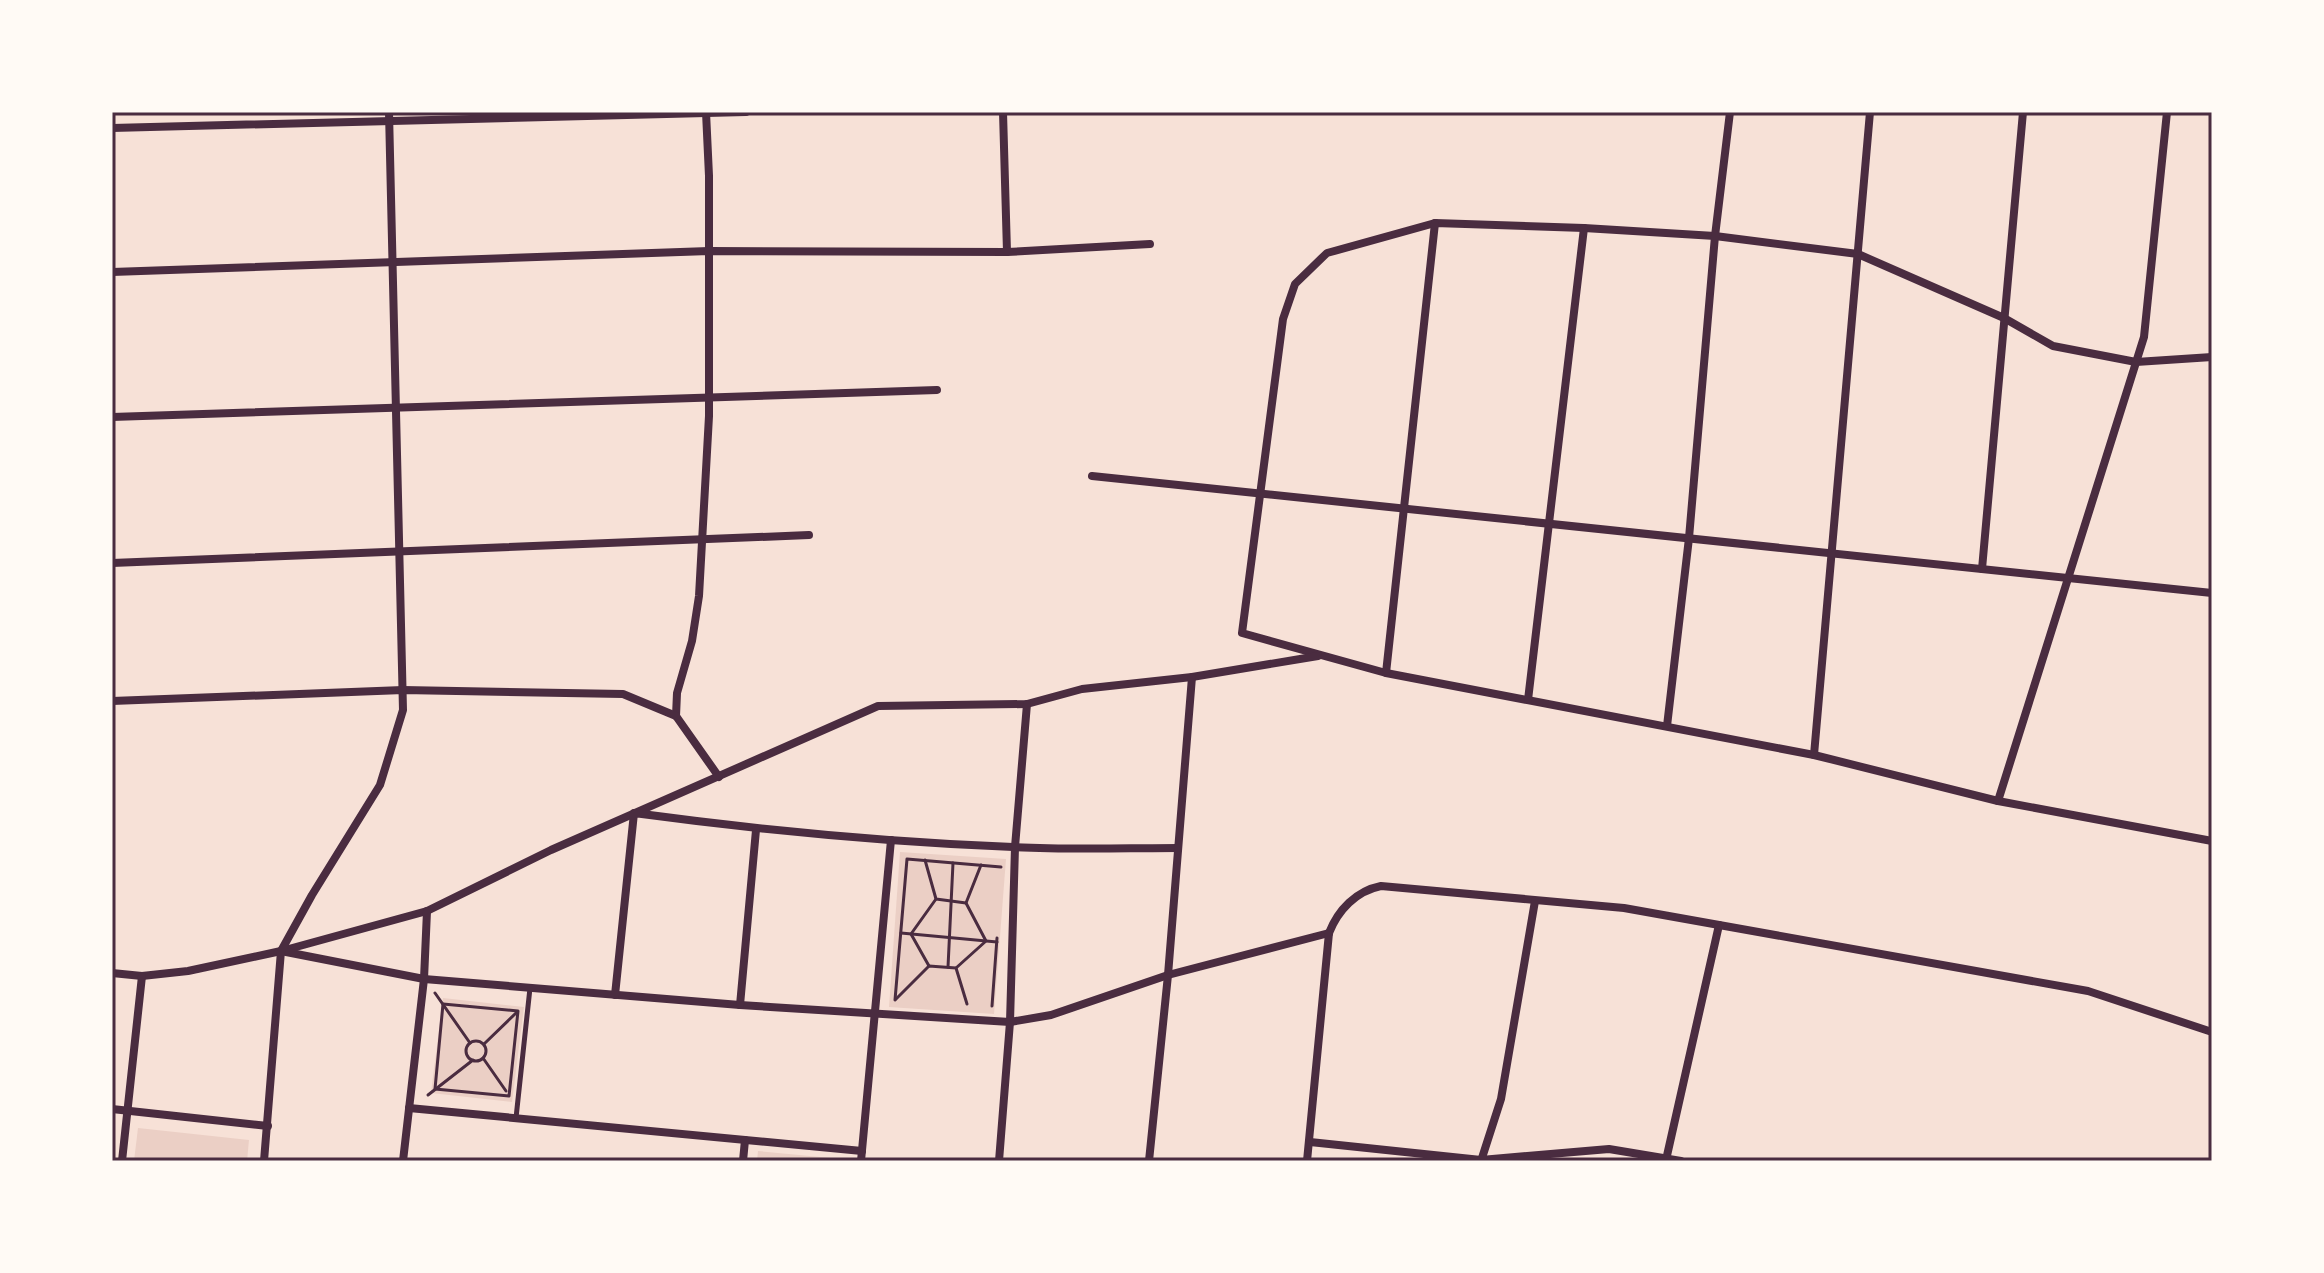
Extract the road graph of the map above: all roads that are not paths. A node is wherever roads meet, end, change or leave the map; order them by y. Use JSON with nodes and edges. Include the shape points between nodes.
{"nodes":[{"id":1,"x":706,"y":112,"type":"edge"},
{"id":2,"x":746,"y":112,"type":"edge"},
{"id":3,"x":1003,"y":112,"type":"edge"},
{"id":4,"x":1730,"y":112,"type":"edge"},
{"id":5,"x":1870,"y":112,"type":"edge"},
{"id":6,"x":2023,"y":112,"type":"edge"},
{"id":7,"x":2167,"y":112,"type":"edge"},
{"id":8,"x":389,"y":116,"type":"edge"},
{"id":9,"x":112,"y":128,"type":"edge"},
{"id":10,"x":1435,"y":223,"type":"junction"},
{"id":11,"x":1584,"y":228,"type":"junction"},
{"id":12,"x":1715,"y":236,"type":"junction"},
{"id":13,"x":1150,"y":244,"type":"dead end"},
{"id":14,"x":709,"y":251,"type":"junction"},
{"id":15,"x":1007,"y":252,"type":"junction"},
{"id":16,"x":1858,"y":254,"type":"junction"},
{"id":17,"x":392,"y":264,"type":"junction"},
{"id":18,"x":112,"y":272,"type":"edge"},
{"id":19,"x":2004,"y":318,"type":"junction"},
{"id":20,"x":2212,"y":357,"type":"edge"},
{"id":21,"x":2136,"y":362,"type":"junction"},
{"id":22,"x":937,"y":390,"type":"dead end"},
{"id":23,"x":709,"y":398,"type":"junction"},
{"id":24,"x":396,"y":408,"type":"junction"},
{"id":25,"x":112,"y":417,"type":"edge"},
{"id":26,"x":1092,"y":476,"type":"dead end"},
{"id":27,"x":1262,"y":493,"type":"junction"},
{"id":28,"x":1404,"y":508,"type":"junction"},
{"id":29,"x":1549,"y":523,"type":"junction"},
{"id":30,"x":809,"y":535,"type":"dead end"},
{"id":31,"x":1689,"y":538,"type":"junction"},
{"id":32,"x":702,"y":539,"type":"junction"},
{"id":33,"x":399,"y":551,"type":"junction"},
{"id":34,"x":1832,"y":553,"type":"junction"},
{"id":35,"x":112,"y":563,"type":"edge"},
{"id":36,"x":1982,"y":569,"type":"junction"},
{"id":37,"x":2069,"y":578,"type":"junction"},
{"id":38,"x":2212,"y":593,"type":"edge"},
{"id":39,"x":1321,"y":655,"type":"junction"},
{"id":40,"x":1386,"y":673,"type":"junction"},
{"id":41,"x":1192,"y":677,"type":"junction"},
{"id":42,"x":403,"y":690,"type":"junction"},
{"id":43,"x":1528,"y":700,"type":"junction"},
{"id":44,"x":112,"y":701,"type":"edge"},
{"id":45,"x":1027,"y":704,"type":"junction"},
{"id":46,"x":676,"y":716,"type":"junction"},
{"id":47,"x":1667,"y":726,"type":"junction"},
{"id":48,"x":1814,"y":755,"type":"junction"},
{"id":49,"x":719,"y":777,"type":"junction"},
{"id":50,"x":1998,"y":801,"type":"junction"},
{"id":51,"x":634,"y":813,"type":"junction"},
{"id":52,"x":756,"y":830,"type":"junction"},
{"id":53,"x":891,"y":840,"type":"junction"},
{"id":54,"x":2212,"y":841,"type":"edge"},
{"id":55,"x":1015,"y":847,"type":"junction"},
{"id":56,"x":1178,"y":848,"type":"junction"},
{"id":57,"x":1535,"y":901,"type":"junction"},
{"id":58,"x":427,"y":911,"type":"junction"},
{"id":59,"x":1719,"y":925,"type":"junction"},
{"id":60,"x":1329,"y":933,"type":"junction"},
{"id":61,"x":281,"y":951,"type":"junction"},
{"id":62,"x":112,"y":973,"type":"edge"},
{"id":63,"x":1168,"y":975,"type":"junction"},
{"id":64,"x":142,"y":976,"type":"junction"},
{"id":65,"x":424,"y":979,"type":"junction"},
{"id":66,"x":530,"y":988,"type":"junction"},
{"id":67,"x":615,"y":995,"type":"junction"},
{"id":68,"x":740,"y":1005,"type":"junction"},
{"id":69,"x":876,"y":1014,"type":"junction"},
{"id":70,"x":1010,"y":1022,"type":"junction"},
{"id":71,"x":2212,"y":1032,"type":"edge"},
{"id":72,"x":409,"y":1108,"type":"junction"},
{"id":73,"x":112,"y":1109,"type":"edge"},
{"id":74,"x":127,"y":1110,"type":"junction"},
{"id":75,"x":516,"y":1118,"type":"junction"},
{"id":76,"x":268,"y":1126,"type":"junction"},
{"id":77,"x":745,"y":1140,"type":"junction"},
{"id":78,"x":1310,"y":1142,"type":"junction"},
{"id":79,"x":861,"y":1156,"type":"edge"},
{"id":80,"x":1666,"y":1159,"type":"edge"},
{"id":81,"x":122,"y":1161,"type":"edge"},
{"id":82,"x":264,"y":1161,"type":"edge"},
{"id":83,"x":403,"y":1161,"type":"edge"},
{"id":84,"x":743,"y":1161,"type":"edge"},
{"id":85,"x":999,"y":1161,"type":"edge"},
{"id":86,"x":1149,"y":1161,"type":"edge"},
{"id":87,"x":1307,"y":1161,"type":"edge"},
{"id":88,"x":1481,"y":1161,"type":"edge"},
{"id":89,"x":1681,"y":1161,"type":"edge"}],
"edges":[{"from":1,"to":2,"type":"street"},
{"from":1,"to":8,"type":"street"},
{"from":1,"to":14,"type":"street"},
{"from":3,"to":15,"type":"street"},
{"from":4,"to":12,"type":"street"},
{"from":5,"to":16,"type":"street"},
{"from":6,"to":19,"type":"street"},
{"from":7,"to":21,"type":"street","via":[[2144,337]]},
{"from":8,"to":9,"type":"street"},
{"from":8,"to":17,"type":"street"},
{"from":10,"to":11,"type":"street"},
{"from":10,"to":27,"type":"street","via":[[1327,253],[1295,284],[1283,319]]},
{"from":10,"to":28,"type":"street"},
{"from":11,"to":12,"type":"street"},
{"from":11,"to":29,"type":"street"},
{"from":12,"to":16,"type":"street"},
{"from":12,"to":31,"type":"street"},
{"from":13,"to":15,"type":"street"},
{"from":14,"to":15,"type":"street"},
{"from":14,"to":17,"type":"street"},
{"from":14,"to":23,"type":"street"},
{"from":16,"to":19,"type":"street"},
{"from":16,"to":34,"type":"street"},
{"from":17,"to":18,"type":"street"},
{"from":17,"to":24,"type":"street"},
{"from":19,"to":21,"type":"street","via":[[2053,346]]},
{"from":19,"to":36,"type":"street"},
{"from":20,"to":21,"type":"street"},
{"from":21,"to":37,"type":"street"},
{"from":22,"to":23,"type":"street"},
{"from":23,"to":24,"type":"street"},
{"from":23,"to":32,"type":"street"},
{"from":24,"to":25,"type":"street"},
{"from":24,"to":33,"type":"street"},
{"from":26,"to":27,"type":"street"},
{"from":27,"to":28,"type":"street"},
{"from":27,"to":39,"type":"street","via":[[1242,633]]},
{"from":28,"to":29,"type":"street"},
{"from":28,"to":40,"type":"street"},
{"from":29,"to":31,"type":"street"},
{"from":29,"to":43,"type":"street"},
{"from":30,"to":32,"type":"street"},
{"from":31,"to":34,"type":"street"},
{"from":31,"to":47,"type":"street"},
{"from":32,"to":33,"type":"street"},
{"from":32,"to":46,"type":"street","via":[[699,596]]},
{"from":33,"to":35,"type":"street"},
{"from":33,"to":42,"type":"street"},
{"from":34,"to":36,"type":"street"},
{"from":34,"to":48,"type":"street"},
{"from":36,"to":37,"type":"street"},
{"from":37,"to":38,"type":"street"},
{"from":37,"to":50,"type":"street"},
{"from":39,"to":40,"type":"street"},
{"from":39,"to":41,"type":"street"},
{"from":40,"to":43,"type":"street"},
{"from":41,"to":45,"type":"street","via":[[1082,689]]},
{"from":41,"to":56,"type":"street"},
{"from":42,"to":44,"type":"street"},
{"from":42,"to":46,"type":"street","via":[[623,694]]},
{"from":42,"to":61,"type":"street","via":[[403,710],[380,785]]},
{"from":43,"to":47,"type":"street"},
{"from":45,"to":49,"type":"street","via":[[878,706]]},
{"from":45,"to":55,"type":"street"},
{"from":46,"to":49,"type":"street"},
{"from":47,"to":48,"type":"street"},
{"from":48,"to":50,"type":"street"},
{"from":49,"to":51,"type":"street"},
{"from":50,"to":54,"type":"street"},
{"from":51,"to":52,"type":"street"},
{"from":51,"to":58,"type":"street"},
{"from":51,"to":67,"type":"street"},
{"from":52,"to":53,"type":"street"},
{"from":52,"to":68,"type":"street"},
{"from":53,"to":55,"type":"street"},
{"from":53,"to":69,"type":"street"},
{"from":55,"to":56,"type":"street"},
{"from":55,"to":70,"type":"street"},
{"from":56,"to":63,"type":"street"},
{"from":57,"to":59,"type":"street","via":[[1624,908]]},
{"from":57,"to":60,"type":"street","via":[[1381,886],[1350,901]]},
{"from":57,"to":88,"type":"street","via":[[1501,1099]]},
{"from":58,"to":61,"type":"street"},
{"from":58,"to":65,"type":"street"},
{"from":59,"to":71,"type":"street","via":[[2088,991]]},
{"from":59,"to":80,"type":"street"},
{"from":60,"to":63,"type":"street"},
{"from":60,"to":78,"type":"street"},
{"from":61,"to":64,"type":"street"},
{"from":61,"to":65,"type":"street"},
{"from":61,"to":76,"type":"street"},
{"from":62,"to":64,"type":"street"},
{"from":63,"to":70,"type":"street","via":[[1051,1015]]},
{"from":63,"to":86,"type":"street"},
{"from":64,"to":74,"type":"street"},
{"from":65,"to":66,"type":"street"},
{"from":65,"to":72,"type":"street"},
{"from":66,"to":67,"type":"street"},
{"from":66,"to":75,"type":"lane"},
{"from":67,"to":68,"type":"street"},
{"from":68,"to":69,"type":"street"},
{"from":69,"to":70,"type":"street"},
{"from":69,"to":79,"type":"street"},
{"from":70,"to":85,"type":"street"},
{"from":72,"to":75,"type":"street"},
{"from":72,"to":83,"type":"street"},
{"from":73,"to":74,"type":"street"},
{"from":74,"to":76,"type":"street"},
{"from":74,"to":81,"type":"street"},
{"from":75,"to":77,"type":"street"},
{"from":76,"to":82,"type":"street"},
{"from":77,"to":79,"type":"street"},
{"from":77,"to":84,"type":"street"},
{"from":78,"to":87,"type":"street"},
{"from":78,"to":88,"type":"street"},
{"from":80,"to":88,"type":"street","via":[[1609,1149]]},
{"from":80,"to":89,"type":"street"}]}
